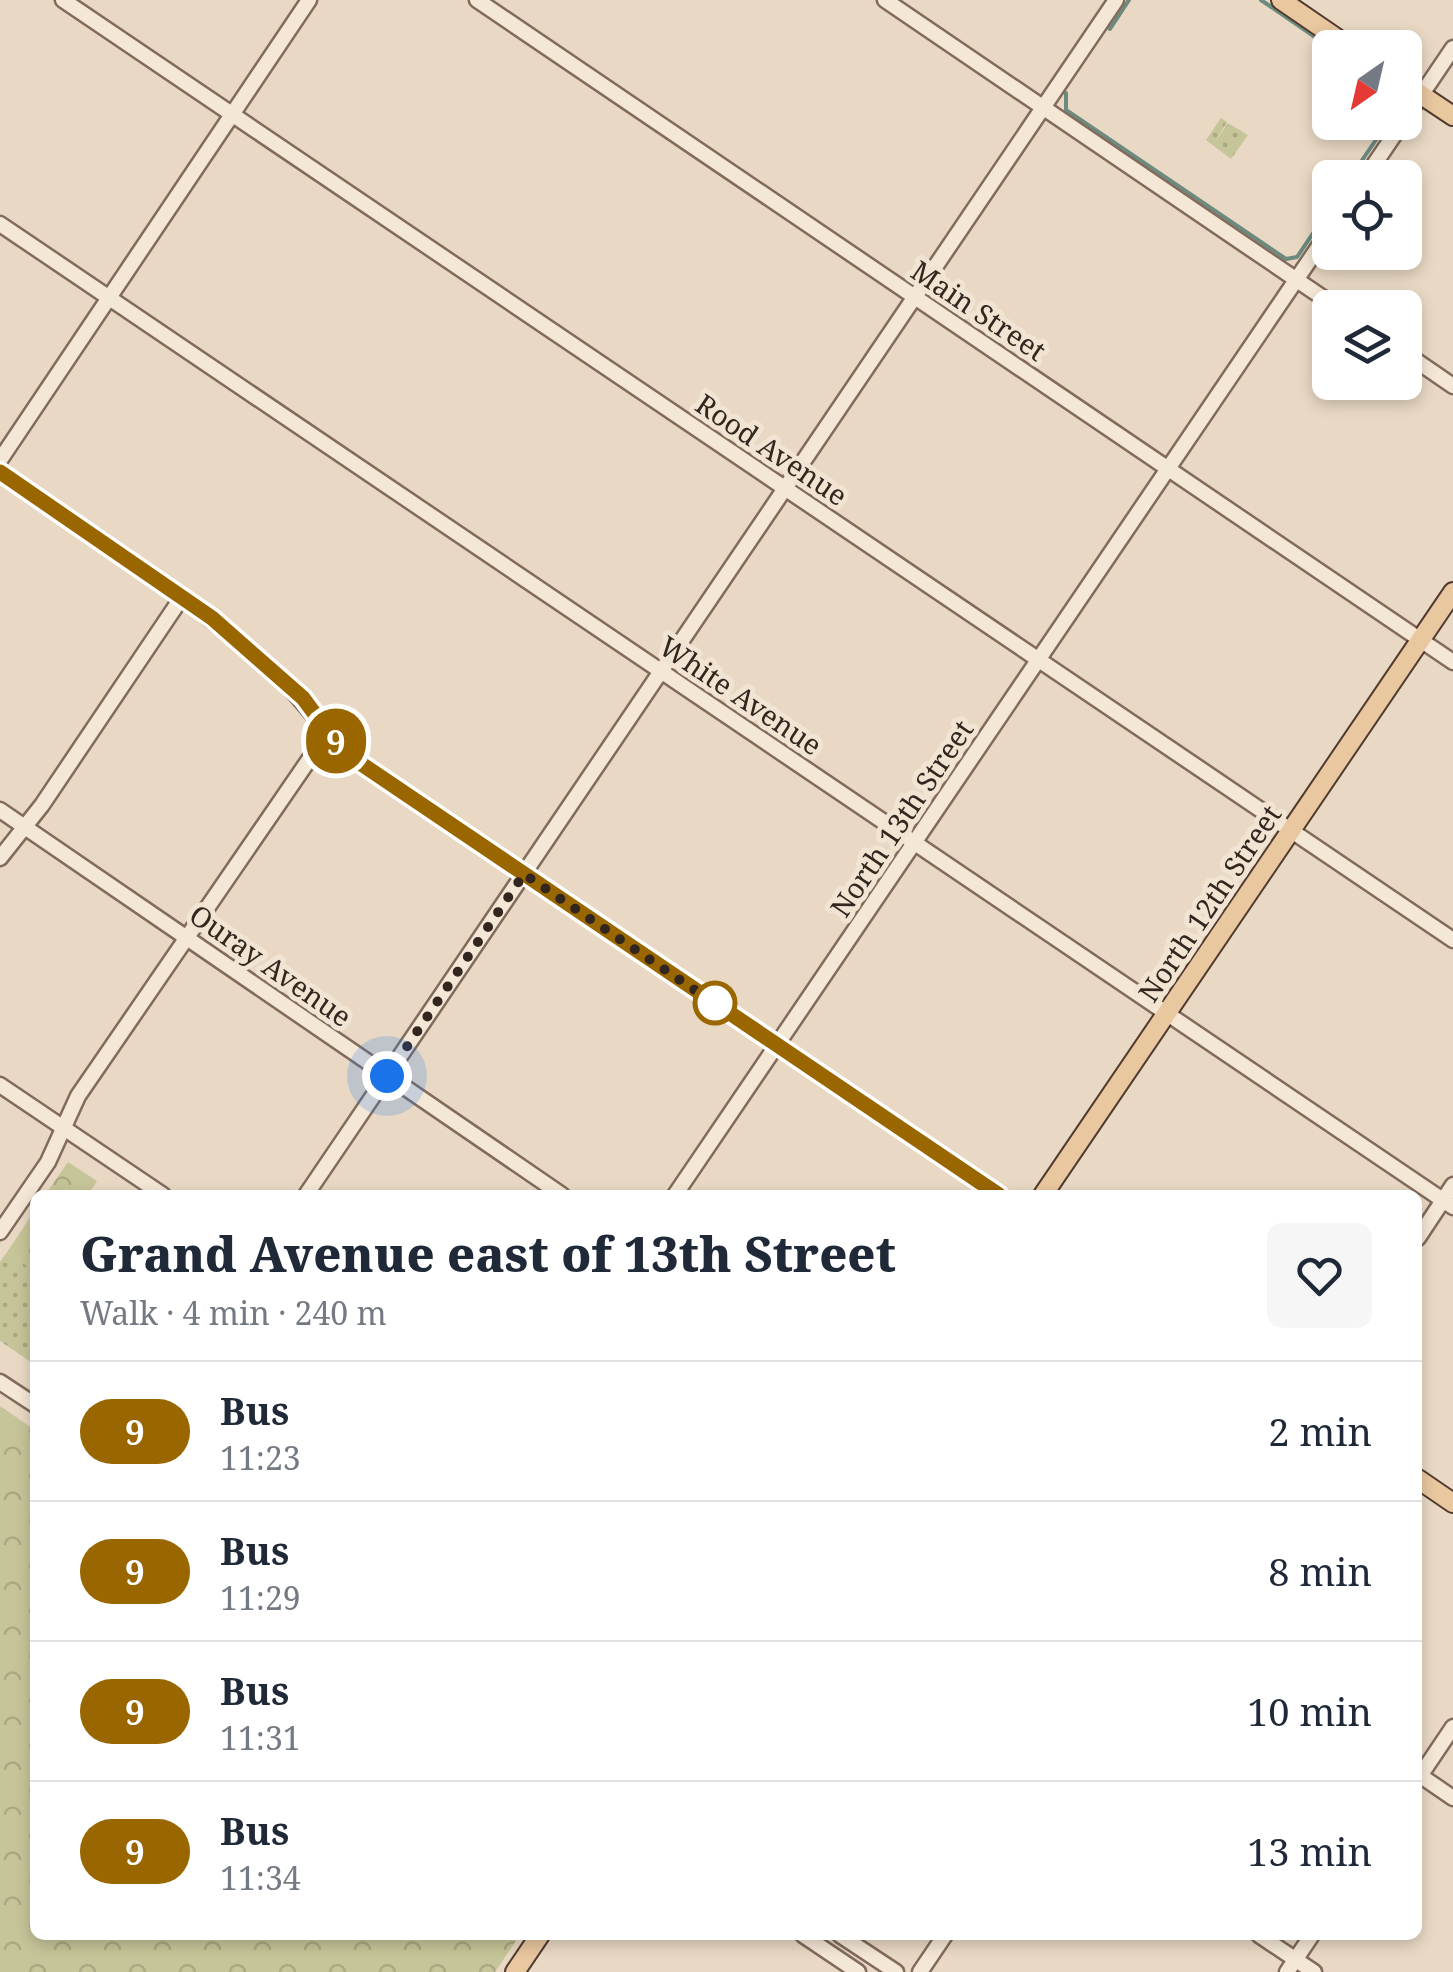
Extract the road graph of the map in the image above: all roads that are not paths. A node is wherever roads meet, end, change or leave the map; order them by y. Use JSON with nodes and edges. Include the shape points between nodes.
{"nodes":[{"id":1,"x":63,"y":0,"type":"edge"},
{"id":2,"x":309,"y":0,"type":"edge"},
{"id":3,"x":477,"y":0,"type":"edge"},
{"id":4,"x":885,"y":0,"type":"edge"},
{"id":5,"x":1116,"y":0,"type":"edge"},
{"id":6,"x":1281,"y":0,"type":"edge"},
{"id":7,"x":1325,"y":30,"type":"edge"},
{"id":8,"x":1453,"y":48,"type":"edge"},
{"id":9,"x":1422,"y":94,"type":"edge"},
{"id":10,"x":1422,"y":96,"type":"edge"},
{"id":11,"x":1043,"y":108,"type":"junction"},
{"id":12,"x":232,"y":114,"type":"junction"},
{"id":13,"x":1453,"y":116,"type":"edge"},
{"id":14,"x":0,"y":224,"type":"edge"},
{"id":15,"x":1312,"y":257,"type":"edge"},
{"id":16,"x":1297,"y":280,"type":"junction"},
{"id":17,"x":1312,"y":290,"type":"edge"},
{"id":18,"x":915,"y":297,"type":"junction"},
{"id":19,"x":108,"y":298,"type":"junction"},
{"id":20,"x":1422,"y":365,"type":"edge"},
{"id":21,"x":1453,"y":386,"type":"edge"},
{"id":22,"x":0,"y":460,"type":"edge"},
{"id":23,"x":1168,"y":470,"type":"junction"},
{"id":24,"x":2,"y":478,"type":"edge"},
{"id":25,"x":786,"y":488,"type":"junction"},
{"id":26,"x":1453,"y":592,"type":"edge"},
{"id":27,"x":182,"y":597,"type":"junction"},
{"id":28,"x":1421,"y":640,"type":"junction"},
{"id":29,"x":1039,"y":660,"type":"junction"},
{"id":30,"x":1453,"y":662,"type":"edge"},
{"id":31,"x":661,"y":672,"type":"junction"},
{"id":32,"x":328,"y":732,"type":"junction"},
{"id":33,"x":0,"y":810,"type":"edge"},
{"id":34,"x":26,"y":827,"type":"junction"},
{"id":35,"x":1290,"y":831,"type":"junction"},
{"id":36,"x":915,"y":843,"type":"junction"},
{"id":37,"x":0,"y":858,"type":"edge"},
{"id":38,"x":524,"y":874,"type":"junction"},
{"id":39,"x":188,"y":936,"type":"junction"},
{"id":40,"x":1453,"y":940,"type":"edge"},
{"id":41,"x":1168,"y":1014,"type":"junction"},
{"id":42,"x":777,"y":1045,"type":"junction"},
{"id":43,"x":387,"y":1076,"type":"junction"},
{"id":44,"x":0,"y":1085,"type":"edge"},
{"id":45,"x":65,"y":1128,"type":"junction"},
{"id":46,"x":1453,"y":1185,"type":"edge"},
{"id":47,"x":156,"y":1190,"type":"edge"},
{"id":48,"x":309,"y":1190,"type":"edge"},
{"id":49,"x":555,"y":1190,"type":"edge"},
{"id":50,"x":678,"y":1190,"type":"edge"},
{"id":51,"x":992,"y":1190,"type":"edge"},
{"id":52,"x":1046,"y":1190,"type":"edge"},
{"id":53,"x":1448,"y":1204,"type":"edge"},
{"id":54,"x":0,"y":1232,"type":"edge"},
{"id":55,"x":1422,"y":1233,"type":"edge"},
{"id":56,"x":0,"y":1382,"type":"edge"},
{"id":57,"x":30,"y":1402,"type":"edge"},
{"id":58,"x":1422,"y":1482,"type":"edge"},
{"id":59,"x":1453,"y":1503,"type":"edge"},
{"id":60,"x":1453,"y":1727,"type":"edge"},
{"id":61,"x":1422,"y":1770,"type":"edge"},
{"id":62,"x":1422,"y":1779,"type":"edge"},
{"id":63,"x":1453,"y":1798,"type":"edge"},
{"id":64,"x":536,"y":1940,"type":"edge"},
{"id":65,"x":811,"y":1940,"type":"edge"},
{"id":66,"x":848,"y":1940,"type":"edge"},
{"id":67,"x":942,"y":1940,"type":"edge"},
{"id":68,"x":1264,"y":1940,"type":"edge"},
{"id":69,"x":1309,"y":1940,"type":"edge"},
{"id":70,"x":1291,"y":1966,"type":"edge"},
{"id":71,"x":514,"y":1972,"type":"edge"},
{"id":72,"x":858,"y":1972,"type":"edge"},
{"id":73,"x":896,"y":1972,"type":"edge"},
{"id":74,"x":920,"y":1972,"type":"edge"},
{"id":75,"x":1314,"y":1972,"type":"edge"}],
"edges":[{"from":1,"to":12,"type":"street","name":"Rood Avenue"},
{"from":2,"to":12,"type":"street"},
{"from":3,"to":18,"type":"street","name":"Main Street"},
{"from":4,"to":11,"type":"street"},
{"from":5,"to":11,"type":"street"},
{"from":6,"to":7,"type":"main road"},
{"from":8,"to":9,"type":"street"},
{"from":10,"to":13,"type":"main road"},
{"from":11,"to":16,"type":"street"},
{"from":11,"to":18,"type":"street"},
{"from":12,"to":19,"type":"street"},
{"from":12,"to":25,"type":"street","name":"Rood Avenue"},
{"from":14,"to":19,"type":"street","name":"White Avenue"},
{"from":15,"to":16,"type":"street","name":"North 13th Street"},
{"from":16,"to":17,"type":"street"},
{"from":16,"to":23,"type":"street","name":"North 13th Street"},
{"from":18,"to":23,"type":"street","name":"Main Street"},
{"from":18,"to":25,"type":"street"},
{"from":19,"to":22,"type":"street"},
{"from":19,"to":31,"type":"street","name":"White Avenue"},
{"from":20,"to":21,"type":"street"},
{"from":23,"to":28,"type":"street","name":"Main Street"},
{"from":23,"to":29,"type":"street","name":"North 13th Street"},
{"from":24,"to":27,"type":"street"},
{"from":25,"to":29,"type":"street","name":"Rood Avenue"},
{"from":25,"to":31,"type":"street"},
{"from":26,"to":28,"type":"main road","name":"North 12th Street"},
{"from":27,"to":32,"type":"street","via":[[280,676]]},
{"from":27,"to":34,"type":"street"},
{"from":28,"to":30,"type":"street","name":"Main Street"},
{"from":28,"to":35,"type":"main road","name":"North 12th Street"},
{"from":29,"to":35,"type":"street","name":"Rood Avenue"},
{"from":29,"to":36,"type":"street","name":"North 13th Street"},
{"from":31,"to":36,"type":"street","name":"White Avenue"},
{"from":31,"to":38,"type":"street"},
{"from":32,"to":38,"type":"street","via":[[360,763]]},
{"from":32,"to":39,"type":"street"},
{"from":33,"to":34,"type":"street","name":"Ouray Avenue"},
{"from":34,"to":37,"type":"street"},
{"from":34,"to":39,"type":"street","name":"Ouray Avenue"},
{"from":35,"to":40,"type":"street","name":"Rood Avenue"},
{"from":35,"to":41,"type":"main road","name":"North 12th Street"},
{"from":36,"to":41,"type":"street","name":"White Avenue"},
{"from":36,"to":42,"type":"street","name":"North 13th Street"},
{"from":38,"to":42,"type":"street"},
{"from":38,"to":43,"type":"street"},
{"from":39,"to":43,"type":"street","name":"Ouray Avenue"},
{"from":39,"to":45,"type":"street","via":[[78,1096]]},
{"from":41,"to":52,"type":"main road","name":"North 12th Street"},
{"from":41,"to":53,"type":"street","name":"White Avenue"},
{"from":42,"to":50,"type":"street","name":"North 13th Street"},
{"from":42,"to":51,"type":"street"},
{"from":43,"to":48,"type":"street"},
{"from":43,"to":49,"type":"street","name":"Ouray Avenue"},
{"from":44,"to":45,"type":"street"},
{"from":45,"to":47,"type":"street"},
{"from":45,"to":54,"type":"street"},
{"from":46,"to":53,"type":"street"},
{"from":53,"to":55,"type":"street"},
{"from":56,"to":57,"type":"street"},
{"from":58,"to":59,"type":"main road"},
{"from":60,"to":61,"type":"street"},
{"from":62,"to":63,"type":"street"},
{"from":64,"to":71,"type":"main road"},
{"from":65,"to":72,"type":"street"},
{"from":66,"to":73,"type":"street"},
{"from":67,"to":74,"type":"street"},
{"from":68,"to":70,"type":"street"},
{"from":69,"to":70,"type":"street"},
{"from":70,"to":75,"type":"street"}]}
